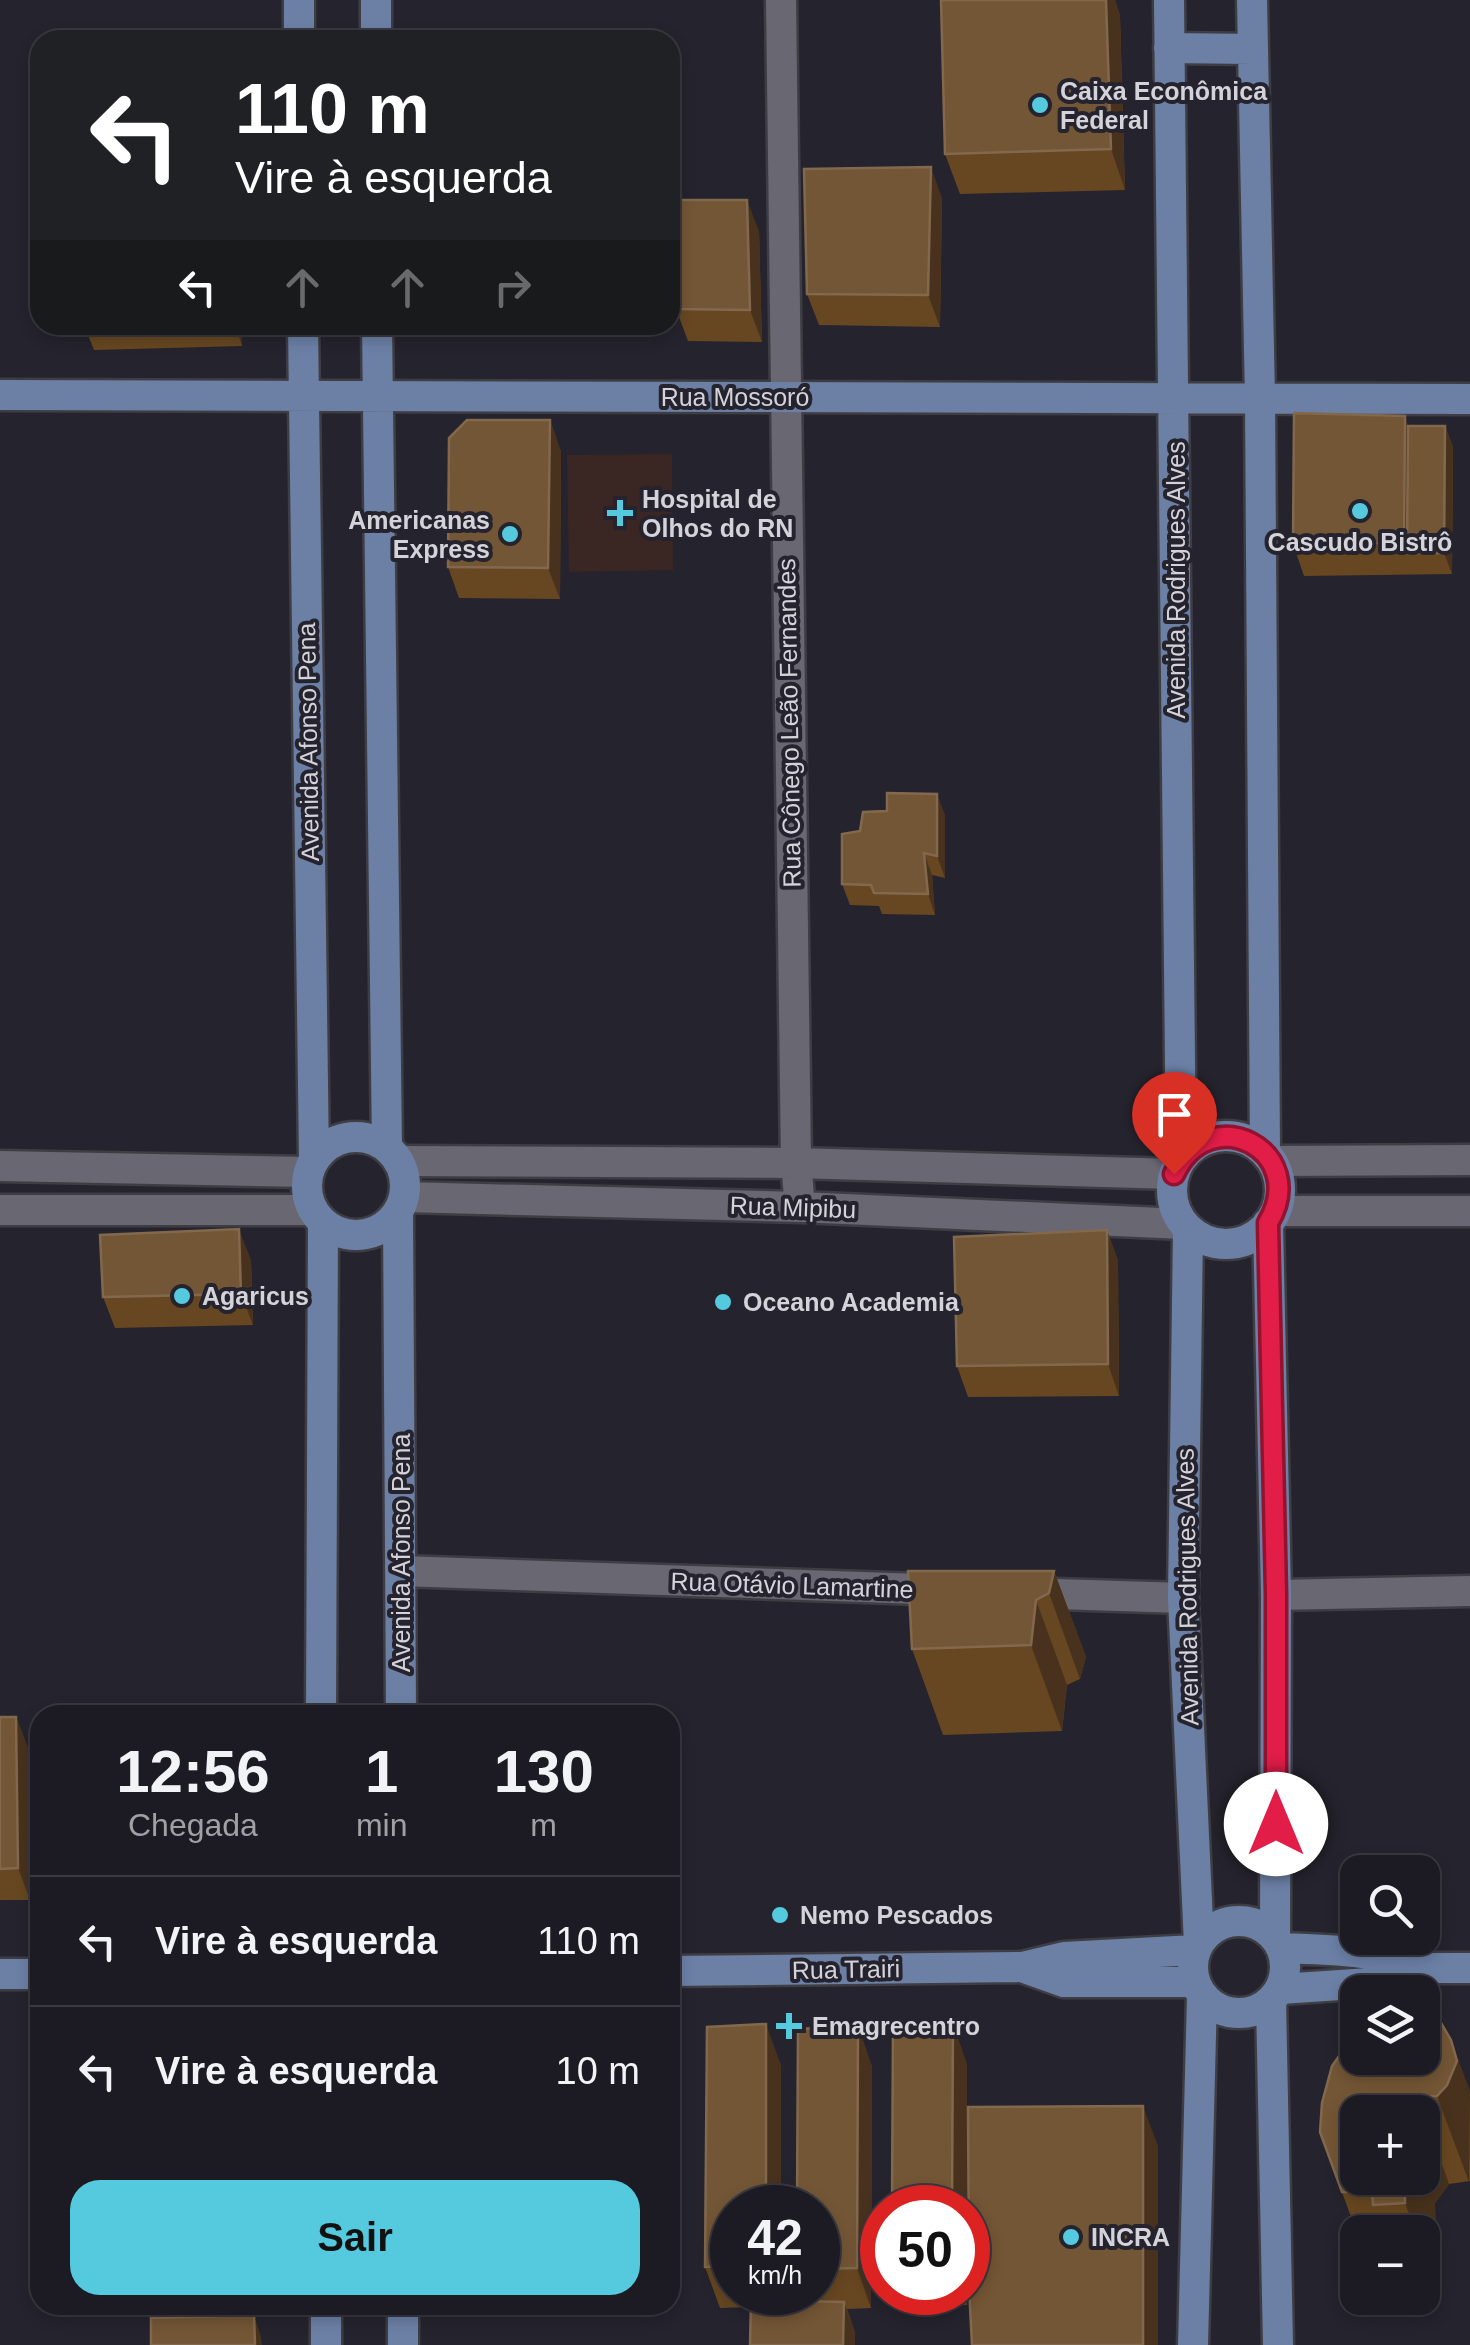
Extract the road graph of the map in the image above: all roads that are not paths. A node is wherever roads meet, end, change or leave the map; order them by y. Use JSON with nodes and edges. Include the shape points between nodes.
{"nodes":[{"id":1,"x":299,"y":0,"type":"edge"},
{"id":2,"x":376,"y":0,"type":"edge"},
{"id":3,"x":781,"y":0,"type":"edge"},
{"id":4,"x":1168,"y":0,"type":"edge"},
{"id":5,"x":1252,"y":0,"type":"edge"},
{"id":6,"x":299,"y":30,"type":"edge"},
{"id":7,"x":376,"y":30,"type":"edge"},
{"id":8,"x":1170,"y":48,"type":"junction"},
{"id":9,"x":1253,"y":49,"type":"junction"},
{"id":10,"x":303,"y":335,"type":"edge"},
{"id":11,"x":377,"y":335,"type":"edge"},
{"id":12,"x":0,"y":395,"type":"edge"},
{"id":13,"x":304,"y":396,"type":"junction"},
{"id":14,"x":377,"y":396,"type":"junction"},
{"id":15,"x":784,"y":397,"type":"junction"},
{"id":16,"x":1260,"y":399,"type":"junction"},
{"id":17,"x":1470,"y":399,"type":"edge"},
{"id":18,"x":1175,"y":400,"type":"junction"},
{"id":19,"x":393,"y":1154,"type":"junction"},
{"id":20,"x":1268,"y":1156,"type":"junction"},
{"id":21,"x":1470,"y":1160,"type":"edge"},
{"id":22,"x":796,"y":1163,"type":"junction"},
{"id":23,"x":0,"y":1166,"type":"edge"},
{"id":24,"x":311,"y":1166,"type":"junction"},
{"id":25,"x":1177,"y":1167,"type":"junction"},
{"id":26,"x":401,"y":1204,"type":"junction"},
{"id":27,"x":800,"y":1206,"type":"junction"},
{"id":28,"x":0,"y":1210,"type":"edge"},
{"id":29,"x":1470,"y":1211,"type":"edge"},
{"id":30,"x":318,"y":1216,"type":"junction"},
{"id":31,"x":1272,"y":1217,"type":"junction"},
{"id":32,"x":1185,"y":1227,"type":"junction"},
{"id":33,"x":401,"y":1571,"type":"junction"},
{"id":34,"x":1470,"y":1591,"type":"edge"},
{"id":35,"x":1276,"y":1594,"type":"junction"},
{"id":36,"x":1183,"y":1598,"type":"junction"},
{"id":37,"x":321,"y":1705,"type":"edge"},
{"id":38,"x":401,"y":1705,"type":"edge"},
{"id":39,"x":1278,"y":1943,"type":"junction"},
{"id":40,"x":1197,"y":1947,"type":"junction"},
{"id":41,"x":1022,"y":1967,"type":"junction"},
{"id":42,"x":1425,"y":1968,"type":"junction"},
{"id":43,"x":1470,"y":1968,"type":"edge"},
{"id":44,"x":680,"y":1972,"type":"edge"},
{"id":45,"x":0,"y":1974,"type":"edge"},
{"id":46,"x":30,"y":1974,"type":"edge"},
{"id":47,"x":1198,"y":1989,"type":"junction"},
{"id":48,"x":1275,"y":1995,"type":"junction"},
{"id":49,"x":326,"y":2315,"type":"edge"},
{"id":50,"x":403,"y":2315,"type":"edge"},
{"id":51,"x":326,"y":2345,"type":"edge"},
{"id":52,"x":403,"y":2345,"type":"edge"},
{"id":53,"x":1193,"y":2345,"type":"edge"},
{"id":54,"x":1278,"y":2345,"type":"edge"}],
"edges":[{"from":1,"to":6,"type":"main road"},
{"from":2,"to":7,"type":"main road"},
{"from":3,"to":15,"type":"street","name":"Rua Cônego Leão Fernandes"},
{"from":4,"to":8,"type":"main road","name":"Avenida Rodrigues Alves"},
{"from":5,"to":9,"type":"main road"},
{"from":8,"to":9,"type":"main road"},
{"from":8,"to":18,"type":"main road","name":"Avenida Rodrigues Alves"},
{"from":9,"to":16,"type":"main road"},
{"from":10,"to":13,"type":"main road","name":"Avenida Afonso Pena"},
{"from":11,"to":14,"type":"main road"},
{"from":12,"to":13,"type":"main road","name":"Rua Mossoró"},
{"from":13,"to":14,"type":"main road","name":"Rua Mossoró"},
{"from":13,"to":24,"type":"main road","name":"Avenida Afonso Pena"},
{"from":14,"to":15,"type":"main road","name":"Rua Mossoró"},
{"from":14,"to":19,"type":"main road"},
{"from":15,"to":18,"type":"main road","name":"Rua Mossoró"},
{"from":15,"to":22,"type":"street","name":"Rua Cônego Leão Fernandes"},
{"from":16,"to":17,"type":"main road","name":"Rua Mossoró"},
{"from":16,"to":18,"type":"main road","name":"Rua Mossoró"},
{"from":16,"to":20,"type":"main road"},
{"from":18,"to":25,"type":"main road","name":"Avenida Rodrigues Alves"},
{"from":19,"to":22,"type":"street","name":"Rua Mipibu"},
{"from":19,"to":24,"type":"main road","via":[[356,1136],[325,1148]]},
{"from":19,"to":26,"type":"main road","via":[[404,1172]]},
{"from":20,"to":21,"type":"street"},
{"from":20,"to":25,"type":"main road","via":[[1244,1139],[1221,1136],[1198,1143]]},
{"from":20,"to":31,"type":"main road","via":[[1280,1194]]},
{"from":22,"to":25,"type":"street","name":"Rua Mipibu"},
{"from":22,"to":27,"type":"street","name":"Rua Cônego Leão Fernandes"},
{"from":23,"to":24,"type":"street"},
{"from":24,"to":30,"type":"main road","via":[[308,1198]]},
{"from":25,"to":32,"type":"main road","via":[[1171,1191]]},
{"from":26,"to":27,"type":"street","name":"Rua Mipibu"},
{"from":26,"to":30,"type":"main road","via":[[386,1224],[355,1235],[338,1232]]},
{"from":26,"to":33,"type":"main road","name":"Avenida Afonso Pena"},
{"from":27,"to":32,"type":"street","name":"Rua Mipibu"},
{"from":28,"to":30,"type":"street"},
{"from":29,"to":31,"type":"street"},
{"from":30,"to":37,"type":"main road"},
{"from":31,"to":32,"type":"main road","via":[[1245,1241],[1214,1243]]},
{"from":31,"to":35,"type":"main road"},
{"from":32,"to":36,"type":"main road","name":"Avenida Rodrigues Alves"},
{"from":33,"to":36,"type":"street","name":"Rua Otávio Lamartine"},
{"from":33,"to":38,"type":"main road","name":"Avenida Afonso Pena"},
{"from":34,"to":35,"type":"street"},
{"from":35,"to":39,"type":"main road"},
{"from":36,"to":40,"type":"main road","name":"Avenida Rodrigues Alves"},
{"from":39,"to":40,"type":"main road","via":[[1255,1924],[1229,1922]]},
{"from":39,"to":42,"type":"main road","via":[[1394,1956]]},
{"from":39,"to":48,"type":"main road","via":[[1284,1976]]},
{"from":40,"to":41,"type":"main road","name":"Rua Trairi","via":[[1064,1957]]},
{"from":40,"to":47,"type":"main road"},
{"from":41,"to":44,"type":"main road","name":"Rua Trairi"},
{"from":41,"to":47,"type":"main road","name":"Rua Trairi","via":[[1064,1982]]},
{"from":42,"to":43,"type":"main road"},
{"from":42,"to":48,"type":"main road"},
{"from":45,"to":46,"type":"main road"},
{"from":47,"to":48,"type":"main road","via":[[1228,2012],[1244,2013]]},
{"from":47,"to":53,"type":"main road"},
{"from":48,"to":54,"type":"main road"},
{"from":49,"to":51,"type":"main road"},
{"from":50,"to":52,"type":"main road"}]}
